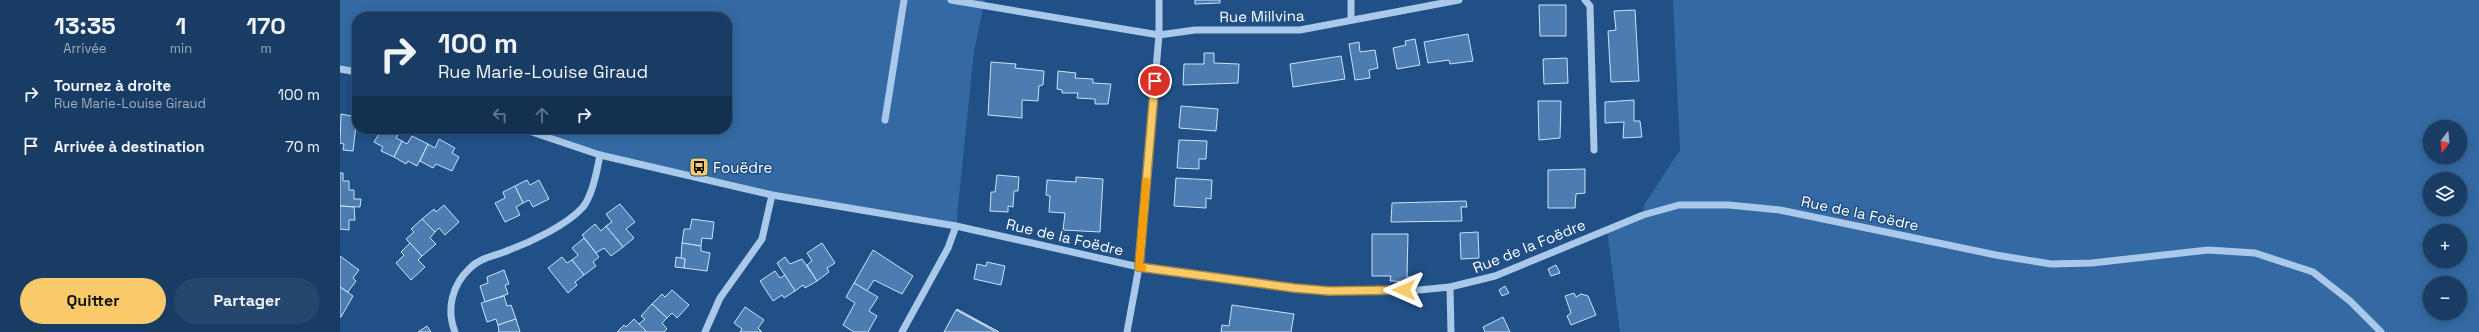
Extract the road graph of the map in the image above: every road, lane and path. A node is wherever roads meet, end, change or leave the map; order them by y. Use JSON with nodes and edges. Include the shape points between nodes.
{"nodes":[{"id":1,"x":904,"y":0,"type":"edge"},
{"id":2,"x":951,"y":0,"type":"edge"},
{"id":3,"x":1159,"y":0,"type":"edge"},
{"id":4,"x":1351,"y":0,"type":"edge"},
{"id":5,"x":1459,"y":0,"type":"edge"},
{"id":6,"x":1585,"y":0,"type":"edge"},
{"id":7,"x":1351,"y":20,"type":"junction"},
{"id":8,"x":1159,"y":35,"type":"junction"},
{"id":9,"x":340,"y":69,"type":"edge"},
{"id":10,"x":352,"y":71,"type":"edge"},
{"id":11,"x":885,"y":120,"type":"dead end"},
{"id":12,"x":538,"y":134,"type":"edge"},
{"id":13,"x":1594,"y":150,"type":"dead end"},
{"id":14,"x":600,"y":155,"type":"junction"},
{"id":15,"x":772,"y":194,"type":"junction"},
{"id":16,"x":956,"y":226,"type":"junction"},
{"id":17,"x":1139,"y":267,"type":"junction"},
{"id":18,"x":1450,"y":288,"type":"junction"},
{"id":19,"x":455,"y":332,"type":"edge"},
{"id":20,"x":705,"y":332,"type":"edge"},
{"id":21,"x":902,"y":332,"type":"edge"},
{"id":22,"x":1127,"y":332,"type":"edge"},
{"id":23,"x":1450,"y":332,"type":"edge"},
{"id":24,"x":2381,"y":332,"type":"edge"}],
"edges":[{"from":1,"to":11,"type":"street"},
{"from":2,"to":8,"type":"street","name":"Rue Millvina"},
{"from":3,"to":8,"type":"street"},
{"from":4,"to":7,"type":"street"},
{"from":5,"to":7,"type":"street","name":"Rue Millvina"},
{"from":6,"to":13,"type":"street","via":[[1590,6]]},
{"from":7,"to":8,"type":"street","name":"Rue Millvina","via":[[1300,30],[1195,30]]},
{"from":8,"to":17,"type":"street"},
{"from":9,"to":10,"type":"street"},
{"from":12,"to":14,"type":"street","name":"Rue de la Foëdre"},
{"from":14,"to":15,"type":"street","name":"Rue de la Foëdre"},
{"from":14,"to":19,"type":"street","via":[[591,189],[583,206],[564,222],[536,239],[486,258],[470,267],[452,296],[450,313]]},
{"from":15,"to":16,"type":"street","name":"Rue de la Foëdre"},
{"from":15,"to":20,"type":"street","via":[[762,239],[720,298]]},
{"from":16,"to":17,"type":"street","name":"Rue de la Foëdre"},
{"from":16,"to":21,"type":"street","via":[[948,248]]},
{"from":17,"to":18,"type":"street","name":"Rue de la Foëdre","via":[[1329,291]]},
{"from":17,"to":22,"type":"street"},
{"from":18,"to":23,"type":"street"},
{"from":18,"to":24,"type":"street","name":"Rue de la Foëdre","via":[[1495,276],[1643,215],[1679,205],[1729,205],[1780,210],[2051,264],[2208,250],[2255,253],[2313,272],[2350,301]]}]}
